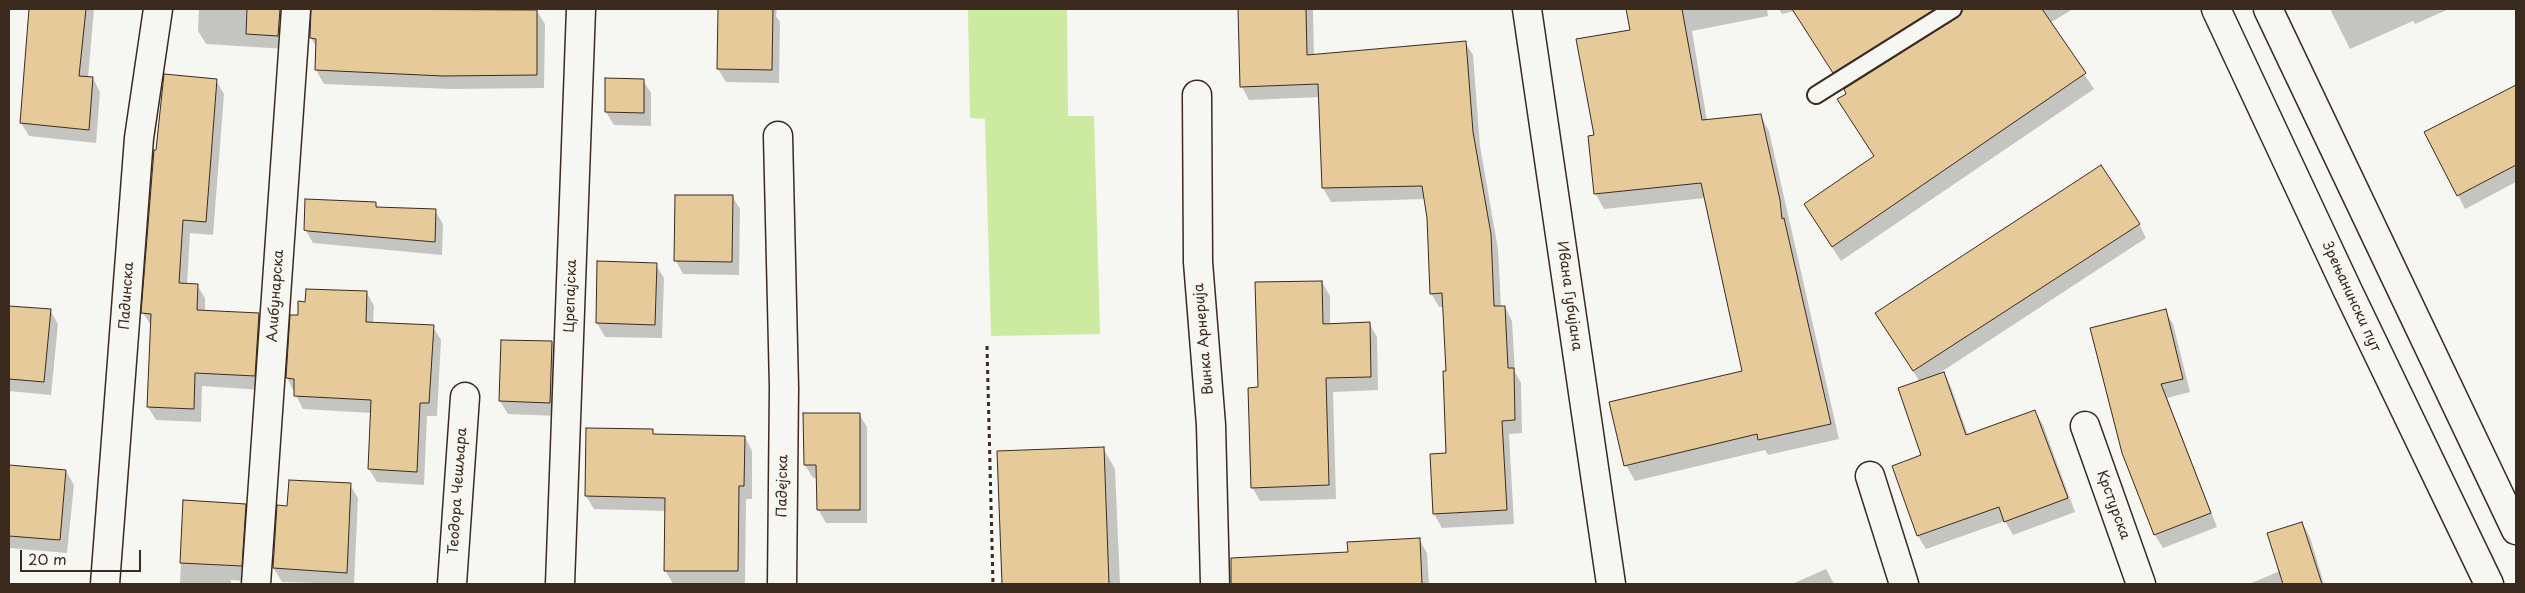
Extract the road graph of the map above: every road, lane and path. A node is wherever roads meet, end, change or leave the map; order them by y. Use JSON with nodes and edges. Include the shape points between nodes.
{"nodes":[{"id":1,"x":158,"y":9,"type":"edge"},
{"id":2,"x":296,"y":9,"type":"edge"},
{"id":3,"x":581,"y":9,"type":"edge"},
{"id":4,"x":1527,"y":9,"type":"edge"},
{"id":5,"x":1953,"y":9,"type":"edge"},
{"id":6,"x":2216,"y":9,"type":"edge"},
{"id":7,"x":2268,"y":9,"type":"edge"},
{"id":8,"x":1197,"y":95,"type":"dead end"},
{"id":9,"x":1816,"y":95,"type":"dead end"},
{"id":10,"x":778,"y":136,"type":"dead end"},
{"id":11,"x":987,"y":346,"type":"dead end"},
{"id":12,"x":464,"y":397,"type":"dead end"},
{"id":13,"x":2085,"y":426,"type":"dead end"},
{"id":14,"x":1870,"y":476,"type":"dead end"},
{"id":15,"x":2516,"y":530,"type":"edge"},
{"id":16,"x":105,"y":584,"type":"edge"},
{"id":17,"x":256,"y":584,"type":"edge"},
{"id":18,"x":452,"y":584,"type":"edge"},
{"id":19,"x":560,"y":584,"type":"edge"},
{"id":20,"x":782,"y":584,"type":"edge"},
{"id":21,"x":993,"y":584,"type":"edge"},
{"id":22,"x":1216,"y":584,"type":"edge"},
{"id":23,"x":1611,"y":584,"type":"edge"},
{"id":24,"x":1904,"y":584,"type":"edge"},
{"id":25,"x":2141,"y":584,"type":"edge"},
{"id":26,"x":2489,"y":584,"type":"edge"}],
"edges":[{"from":1,"to":16,"type":"street","name":"Падинска","via":[[140,138]]},
{"from":2,"to":17,"type":"street","name":"Алибунарска"},
{"from":3,"to":19,"type":"street","name":"Црепајска"},
{"from":4,"to":23,"type":"street","name":"Ивана Губијана"},
{"from":5,"to":9,"type":"lane"},
{"from":6,"to":26,"type":"street","name":"Зрењанински пут"},
{"from":7,"to":15,"type":"street"},
{"from":8,"to":22,"type":"street","name":"Винка Арнерија","via":[[1198,262],[1211,425]]},
{"from":10,"to":20,"type":"street","name":"Падејска","via":[[784,388]]},
{"from":11,"to":21,"type":"path"},
{"from":12,"to":18,"type":"street","name":"Теодора Чешљара"},
{"from":13,"to":25,"type":"street","name":"Крстурска"},
{"from":14,"to":24,"type":"street"}]}
